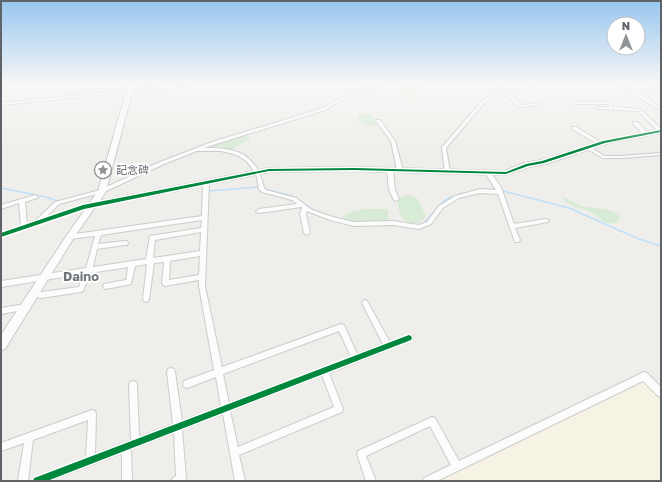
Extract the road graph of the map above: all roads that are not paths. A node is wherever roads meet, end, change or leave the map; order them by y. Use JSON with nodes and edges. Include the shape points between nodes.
{"nodes":[{"id":1,"x":125,"y":107,"type":"edge"},
{"id":2,"x":327,"y":107,"type":"edge"},
{"id":3,"x":478,"y":107,"type":"edge"},
{"id":4,"x":598,"y":108,"type":"dead end"},
{"id":5,"x":613,"y":108,"type":"joint"},
{"id":6,"x":378,"y":121,"type":"dead end"},
{"id":7,"x":635,"y":123,"type":"dead end"},
{"id":8,"x":574,"y":128,"type":"dead end"},
{"id":9,"x":661,"y":131,"type":"edge"},
{"id":10,"x":646,"y":134,"type":"junction"},
{"id":11,"x":600,"y":143,"type":"junction"},
{"id":12,"x":587,"y":147,"type":"junction"},
{"id":13,"x":193,"y":150,"type":"junction"},
{"id":14,"x":661,"y":154,"type":"edge"},
{"id":15,"x":390,"y":170,"type":"junction"},
{"id":16,"x":400,"y":170,"type":"junction"},
{"id":17,"x":258,"y":172,"type":"junction"},
{"id":18,"x":447,"y":172,"type":"junction"},
{"id":19,"x":488,"y":174,"type":"junction"},
{"id":20,"x":206,"y":182,"type":"junction"},
{"id":21,"x":102,"y":191,"type":"junction"},
{"id":22,"x":500,"y":192,"type":"junction"},
{"id":23,"x":35,"y":197,"type":"dead end"},
{"id":24,"x":396,"y":199,"type":"dead end"},
{"id":25,"x":22,"y":201,"type":"junction"},
{"id":26,"x":61,"y":202,"type":"junction"},
{"id":27,"x":92,"y":206,"type":"junction"},
{"id":28,"x":304,"y":206,"type":"junction"},
{"id":29,"x":1,"y":207,"type":"edge"},
{"id":30,"x":80,"y":208,"type":"junction"},
{"id":31,"x":259,"y":211,"type":"dead end"},
{"id":32,"x":204,"y":218,"type":"junction"},
{"id":33,"x":546,"y":221,"type":"dead end"},
{"id":34,"x":37,"y":222,"type":"junction"},
{"id":35,"x":512,"y":226,"type":"junction"},
{"id":36,"x":24,"y":227,"type":"junction"},
{"id":37,"x":203,"y":230,"type":"junction"},
{"id":38,"x":308,"y":233,"type":"dead end"},
{"id":39,"x":98,"y":234,"type":"junction"},
{"id":40,"x":1,"y":235,"type":"edge"},
{"id":41,"x":70,"y":238,"type":"junction"},
{"id":42,"x":517,"y":240,"type":"dead end"},
{"id":43,"x":125,"y":243,"type":"dead end"},
{"id":44,"x":95,"y":248,"type":"junction"},
{"id":45,"x":203,"y":253,"type":"junction"},
{"id":46,"x":167,"y":259,"type":"junction"},
{"id":47,"x":150,"y":262,"type":"junction"},
{"id":48,"x":132,"y":264,"type":"junction"},
{"id":49,"x":88,"y":270,"type":"junction"},
{"id":50,"x":45,"y":277,"type":"junction"},
{"id":51,"x":202,"y":277,"type":"junction"},
{"id":52,"x":1,"y":284,"type":"edge"},
{"id":53,"x":106,"y":286,"type":"dead end"},
{"id":54,"x":34,"y":294,"type":"junction"},
{"id":55,"x":146,"y":300,"type":"dead end"},
{"id":56,"x":365,"y":303,"type":"dead end"},
{"id":57,"x":25,"y":307,"type":"junction"},
{"id":58,"x":1,"y":311,"type":"edge"},
{"id":59,"x":409,"y":338,"type":"dead end"},
{"id":60,"x":1,"y":345,"type":"edge"},
{"id":61,"x":388,"y":346,"type":"junction"},
{"id":62,"x":355,"y":358,"type":"junction"},
{"id":63,"x":218,"y":371,"type":"junction"},
{"id":64,"x":324,"y":371,"type":"junction"},
{"id":65,"x":171,"y":372,"type":"dead end"},
{"id":66,"x":187,"y":384,"type":"dead end"},
{"id":67,"x":133,"y":385,"type":"dead end"},
{"id":68,"x":661,"y":393,"type":"edge"},
{"id":69,"x":225,"y":409,"type":"junction"},
{"id":70,"x":178,"y":427,"type":"junction"},
{"id":71,"x":29,"y":437,"type":"junction"},
{"id":72,"x":131,"y":445,"type":"junction"},
{"id":73,"x":1,"y":447,"type":"edge"},
{"id":74,"x":234,"y":453,"type":"junction"},
{"id":75,"x":90,"y":460,"type":"junction"},
{"id":76,"x":457,"y":467,"type":"junction"},
{"id":77,"x":23,"y":481,"type":"edge"},
{"id":78,"x":37,"y":481,"type":"edge"},
{"id":79,"x":127,"y":481,"type":"edge"},
{"id":80,"x":176,"y":481,"type":"edge"},
{"id":81,"x":240,"y":481,"type":"edge"},
{"id":82,"x":371,"y":481,"type":"edge"},
{"id":83,"x":427,"y":481,"type":"edge"}],
"edges":[{"from":1,"to":21,"type":"street"},
{"from":2,"to":13,"type":"street"},
{"from":3,"to":18,"type":"street","via":[[444,148]]},
{"from":4,"to":5,"type":"street"},
{"from":5,"to":9,"type":"street","via":[[639,110]]},
{"from":6,"to":16,"type":"street","via":[[393,141]]},
{"from":7,"to":10,"type":"street"},
{"from":8,"to":11,"type":"street"},
{"from":9,"to":10,"type":"street"},
{"from":10,"to":11,"type":"street"},
{"from":11,"to":12,"type":"street"},
{"from":12,"to":14,"type":"street","via":[[603,157]]},
{"from":12,"to":19,"type":"street","via":[[506,173]]},
{"from":13,"to":17,"type":"street","via":[[218,149],[234,152]]},
{"from":13,"to":21,"type":"street"},
{"from":15,"to":16,"type":"street"},
{"from":15,"to":17,"type":"street"},
{"from":15,"to":24,"type":"street","via":[[392,190]]},
{"from":16,"to":18,"type":"street"},
{"from":17,"to":20,"type":"street"},
{"from":17,"to":28,"type":"street","via":[[262,189],[294,199]]},
{"from":18,"to":19,"type":"street"},
{"from":19,"to":22,"type":"street"},
{"from":20,"to":27,"type":"street"},
{"from":20,"to":32,"type":"street"},
{"from":21,"to":26,"type":"street"},
{"from":21,"to":27,"type":"street"},
{"from":22,"to":28,"type":"street","via":[[480,191],[457,197],[441,207],[429,223],[419,227],[393,223],[354,224],[321,216]]},
{"from":22,"to":35,"type":"street"},
{"from":23,"to":25,"type":"street"},
{"from":25,"to":29,"type":"street"},
{"from":25,"to":36,"type":"street"},
{"from":26,"to":30,"type":"street"},
{"from":26,"to":34,"type":"street"},
{"from":27,"to":30,"type":"street"},
{"from":27,"to":41,"type":"street"},
{"from":28,"to":31,"type":"street"},
{"from":28,"to":38,"type":"street","via":[[303,214]]},
{"from":30,"to":34,"type":"street"},
{"from":32,"to":37,"type":"street"},
{"from":32,"to":39,"type":"street"},
{"from":33,"to":35,"type":"street"},
{"from":34,"to":36,"type":"street"},
{"from":35,"to":42,"type":"street"},
{"from":36,"to":40,"type":"street"},
{"from":37,"to":45,"type":"street"},
{"from":37,"to":47,"type":"street","via":[[152,238]]},
{"from":39,"to":41,"type":"street"},
{"from":39,"to":44,"type":"street"},
{"from":41,"to":50,"type":"street"},
{"from":43,"to":44,"type":"street"},
{"from":44,"to":49,"type":"street"},
{"from":45,"to":46,"type":"street"},
{"from":45,"to":51,"type":"street"},
{"from":46,"to":47,"type":"street"},
{"from":46,"to":51,"type":"street","via":[[165,283]]},
{"from":47,"to":48,"type":"street"},
{"from":47,"to":55,"type":"street"},
{"from":48,"to":49,"type":"street"},
{"from":48,"to":53,"type":"street","via":[[129,282]]},
{"from":49,"to":50,"type":"street"},
{"from":49,"to":54,"type":"street","via":[[82,288]]},
{"from":50,"to":52,"type":"street"},
{"from":50,"to":54,"type":"street"},
{"from":51,"to":63,"type":"street","via":[[204,305]]},
{"from":54,"to":57,"type":"street"},
{"from":56,"to":61,"type":"street"},
{"from":57,"to":58,"type":"street"},
{"from":57,"to":60,"type":"street"},
{"from":59,"to":61,"type":"street"},
{"from":61,"to":62,"type":"street"},
{"from":62,"to":63,"type":"street","via":[[341,327]]},
{"from":62,"to":64,"type":"street"},
{"from":63,"to":66,"type":"street"},
{"from":63,"to":69,"type":"street"},
{"from":64,"to":69,"type":"street"},
{"from":64,"to":74,"type":"street","via":[[339,409]]},
{"from":65,"to":70,"type":"street"},
{"from":67,"to":72,"type":"street"},
{"from":68,"to":76,"type":"street","via":[[644,376]]},
{"from":69,"to":70,"type":"street"},
{"from":69,"to":74,"type":"street"},
{"from":70,"to":72,"type":"street"},
{"from":70,"to":80,"type":"street","via":[[181,479]]},
{"from":71,"to":73,"type":"street"},
{"from":71,"to":75,"type":"street","via":[[92,414]]},
{"from":71,"to":77,"type":"street"},
{"from":72,"to":75,"type":"street"},
{"from":72,"to":79,"type":"street"},
{"from":74,"to":81,"type":"street"},
{"from":75,"to":78,"type":"street"},
{"from":76,"to":82,"type":"street","via":[[432,421],[361,454]]},
{"from":76,"to":83,"type":"street"}]}
